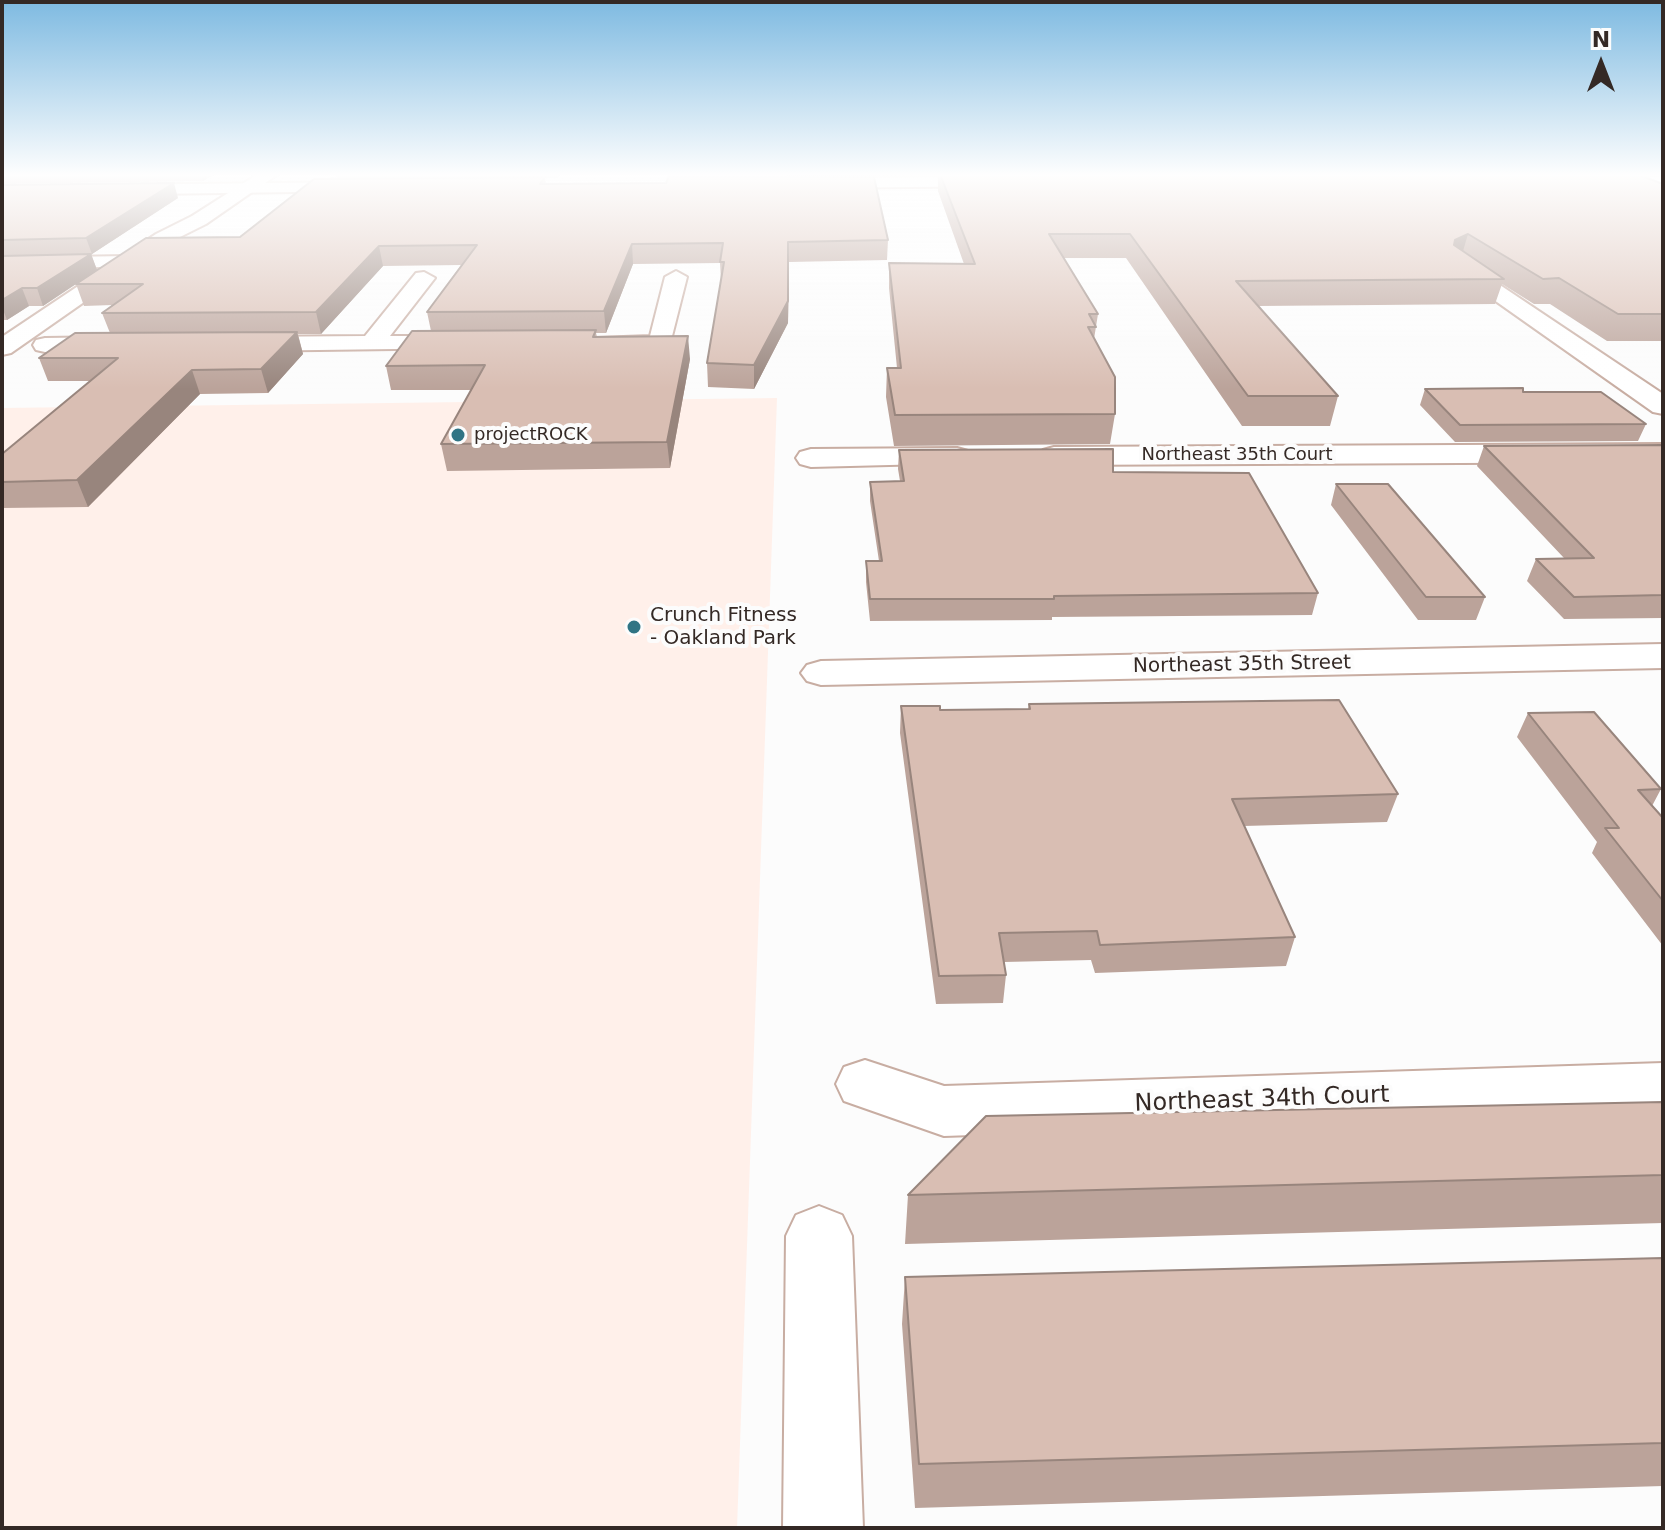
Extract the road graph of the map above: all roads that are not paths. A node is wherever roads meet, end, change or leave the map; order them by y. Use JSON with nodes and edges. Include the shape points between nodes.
{"nodes":[{"id":1,"x":152,"y":245,"type":"edge"},
{"id":2,"x":182,"y":245,"type":"edge"},
{"id":3,"x":127,"y":262,"type":"junction"},
{"id":4,"x":2,"y":264,"type":"edge"},
{"id":5,"x":1460,"y":267,"type":"edge"},
{"id":6,"x":676,"y":277,"type":"dead end"},
{"id":7,"x":424,"y":278,"type":"dead end"},
{"id":8,"x":372,"y":343,"type":"junction"},
{"id":9,"x":493,"y":343,"type":"edge"},
{"id":10,"x":584,"y":343,"type":"edge"},
{"id":11,"x":34,"y":344,"type":"junction"},
{"id":12,"x":145,"y":344,"type":"edge"},
{"id":13,"x":221,"y":344,"type":"edge"},
{"id":14,"x":2,"y":348,"type":"edge"},
{"id":15,"x":1663,"y":380,"type":"edge"},
{"id":16,"x":1626,"y":381,"type":"junction"},
{"id":17,"x":1663,"y":406,"type":"edge"},
{"id":18,"x":1663,"y":453,"type":"edge"},
{"id":19,"x":983,"y":457,"type":"edge"},
{"id":20,"x":1030,"y":457,"type":"edge"},
{"id":21,"x":811,"y":458,"type":"dead end"},
{"id":22,"x":1663,"y":656,"type":"edge"},
{"id":23,"x":821,"y":673,"type":"dead end"},
{"id":24,"x":865,"y":1084,"type":"dead end"},
{"id":25,"x":1663,"y":1087,"type":"edge"},
{"id":26,"x":819,"y":1236,"type":"dead end"},
{"id":27,"x":823,"y":1528,"type":"edge"}],
"edges":[{"from":1,"to":3,"type":"street"},
{"from":2,"to":11,"type":"street"},
{"from":3,"to":4,"type":"street"},
{"from":3,"to":11,"type":"street"},
{"from":5,"to":16,"type":"street"},
{"from":6,"to":10,"type":"street","via":[[660,343]]},
{"from":7,"to":8,"type":"street"},
{"from":8,"to":9,"type":"street"},
{"from":8,"to":13,"type":"street"},
{"from":11,"to":12,"type":"street"},
{"from":11,"to":14,"type":"street"},
{"from":15,"to":16,"type":"street"},
{"from":16,"to":17,"type":"street"},
{"from":18,"to":20,"type":"street","name":"Northeast 35th Court"},
{"from":19,"to":21,"type":"street"},
{"from":22,"to":23,"type":"street","name":"Northeast 35th Street"},
{"from":24,"to":25,"type":"street","name":"Northeast 34th Court","via":[[944,1111]]},
{"from":26,"to":27,"type":"street"}]}
